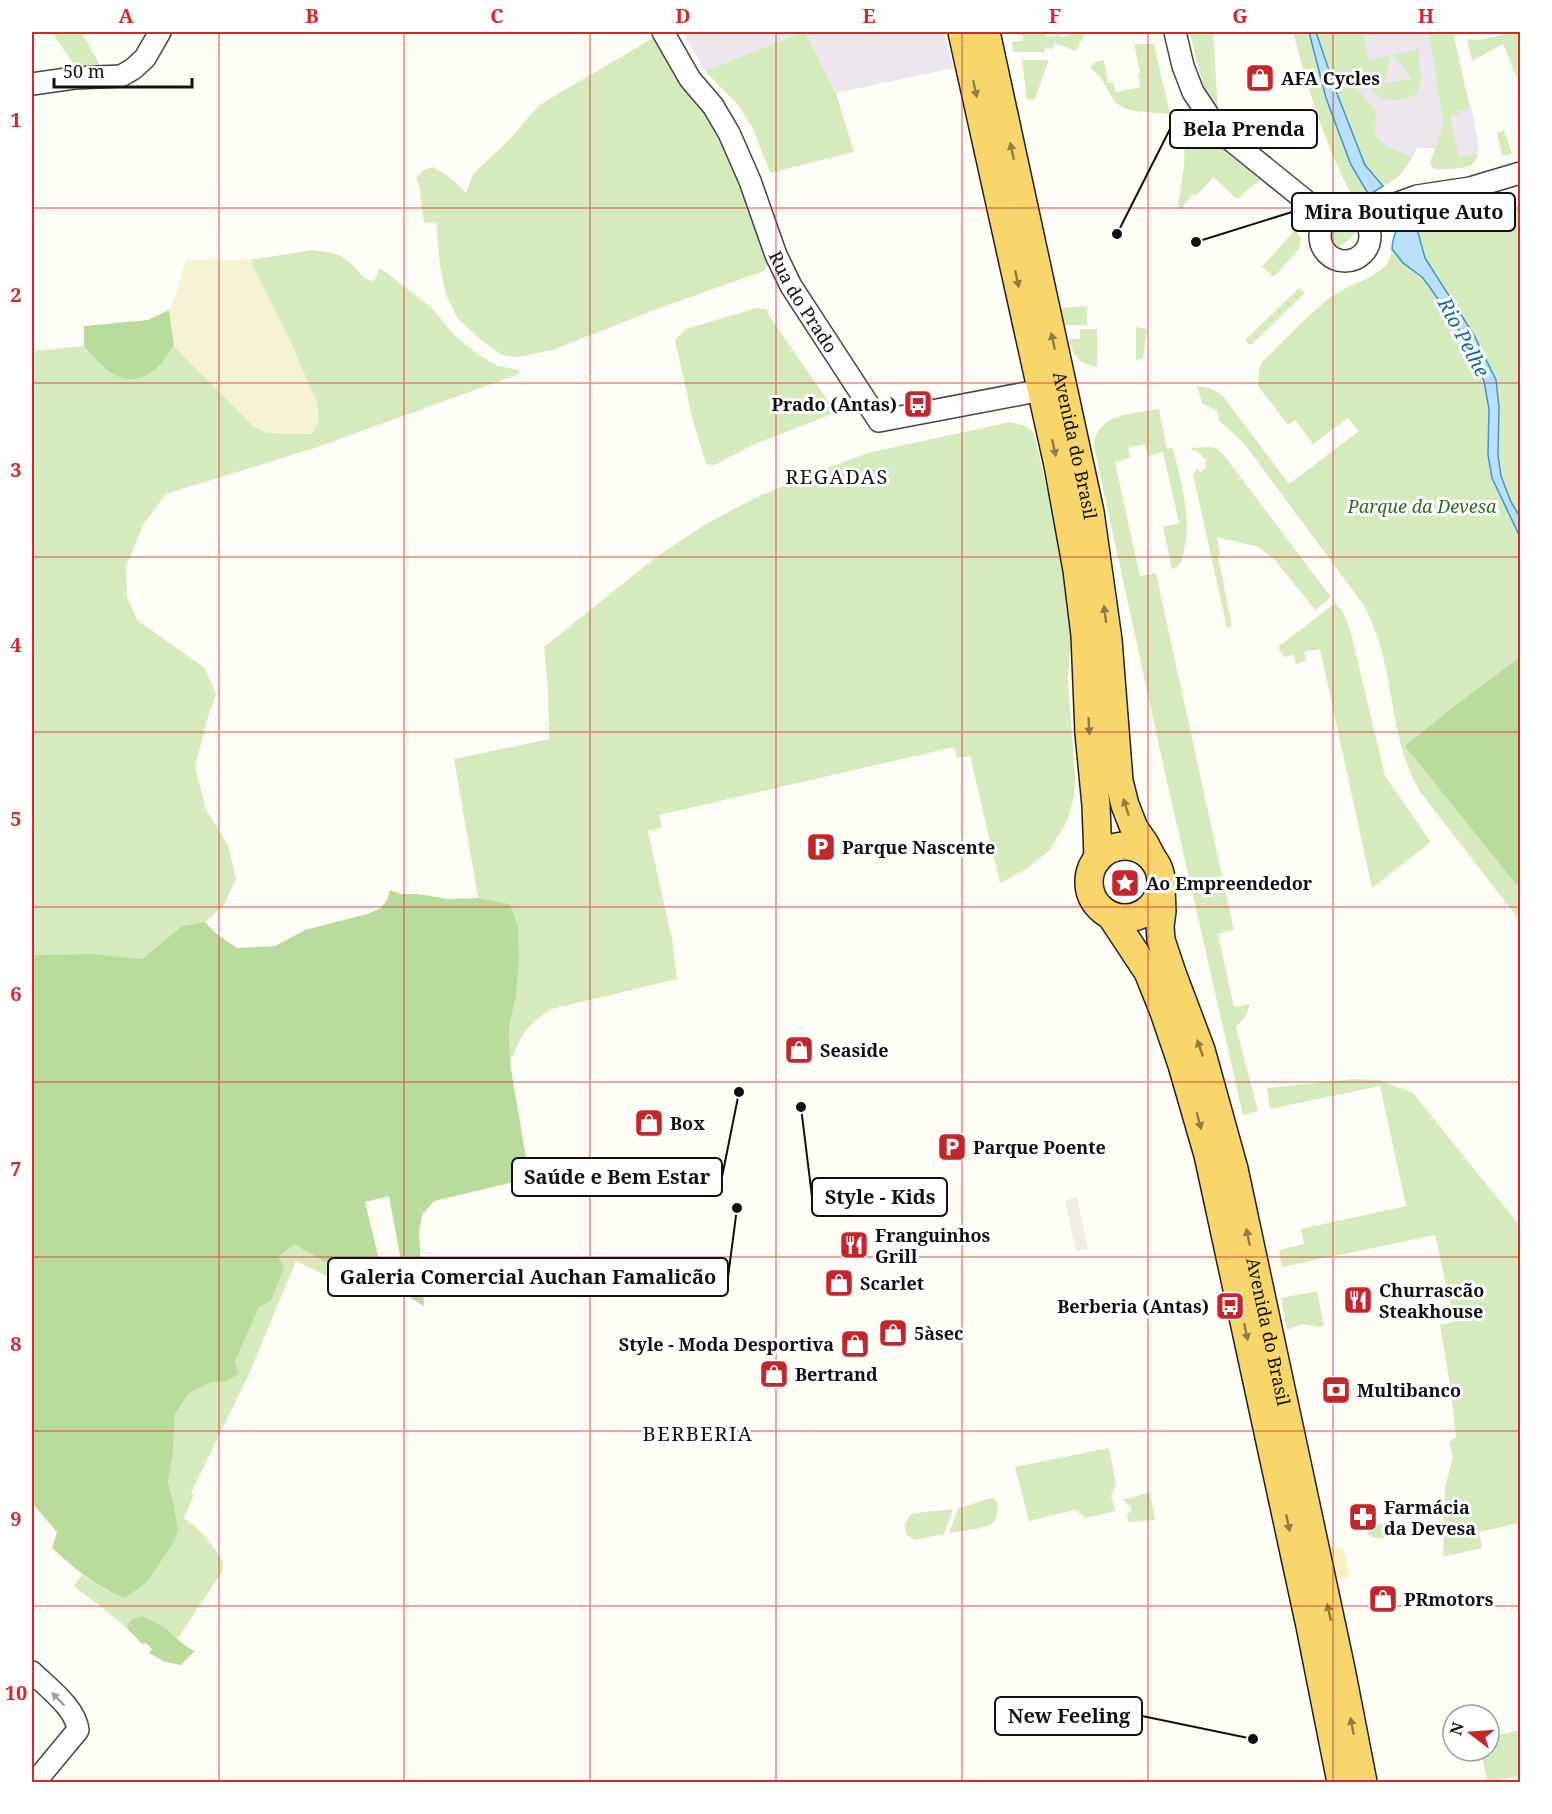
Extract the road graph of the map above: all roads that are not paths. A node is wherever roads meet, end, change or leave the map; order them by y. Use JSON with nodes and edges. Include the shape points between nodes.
{"nodes":[{"id":1,"x":159,"y":32,"type":"edge"},
{"id":2,"x":663,"y":32,"type":"edge"},
{"id":3,"x":962,"y":32,"type":"edge"},
{"id":4,"x":986,"y":32,"type":"edge"},
{"id":5,"x":1175,"y":32,"type":"edge"},
{"id":6,"x":32,"y":84,"type":"edge"},
{"id":7,"x":1521,"y":173,"type":"edge"},
{"id":8,"x":1328,"y":218,"type":"junction"},
{"id":9,"x":1367,"y":223,"type":"junction"},
{"id":10,"x":1042,"y":390,"type":"junction"},
{"id":11,"x":1098,"y":858,"type":"junction"},
{"id":12,"x":1153,"y":859,"type":"junction"},
{"id":13,"x":1161,"y":887,"type":"junction"},
{"id":14,"x":1111,"y":916,"type":"junction"},
{"id":15,"x":32,"y":1672,"type":"edge"},
{"id":16,"x":35,"y":1782,"type":"edge"},
{"id":17,"x":1341,"y":1782,"type":"edge"},
{"id":18,"x":1363,"y":1782,"type":"edge"}],
"edges":[{"from":1,"to":6,"type":"street","via":[[144,58],[121,76]]},
{"from":2,"to":10,"type":"street","name":"Rua do Prado","via":[[690,79],[729,133],[790,286],[879,421]]},
{"from":3,"to":10,"type":"main road","name":"Avenida do Brasil","one_way":true},
{"from":12,"to":4,"type":"main road","name":"Avenida do Brasil","one_way":true,"via":[[1134,828],[1119,781],[1108,640],[1090,512]]},
{"from":5,"to":8,"type":"street","via":[[1193,92],[1210,119]]},
{"from":7,"to":9,"type":"street","via":[[1470,188],[1417,196]]},
{"from":8,"to":9,"type":"street","via":[[1344,210],[1362,216]]},
{"from":8,"to":9,"type":"street","via":[[1320,231],[1322,246],[1339,261],[1354,261],[1366,252],[1371,238]]},
{"from":10,"to":11,"type":"main road","name":"Avenida do Brasil","one_way":true,"via":[[1069,522],[1085,635]]},
{"from":11,"to":12,"type":"main road","via":[[1115,847],[1126,846],[1136,847]]},
{"from":11,"to":14,"type":"main road","via":[[1090,870],[1089,891],[1101,910]]},
{"from":12,"to":13,"type":"main road"},
{"from":13,"to":14,"type":"main road","via":[[1152,907],[1143,914],[1122,919]]},
{"from":18,"to":13,"type":"main road","name":"Avenida do Brasil","one_way":true,"via":[[1234,1169],[1201,1050],[1161,940]]},
{"from":14,"to":17,"type":"main road","name":"Avenida do Brasil","one_way":true,"via":[[1148,972],[1182,1065],[1208,1155]]},
{"from":16,"to":15,"type":"street","one_way":true,"via":[[78,1730],[71,1711]]}]}
